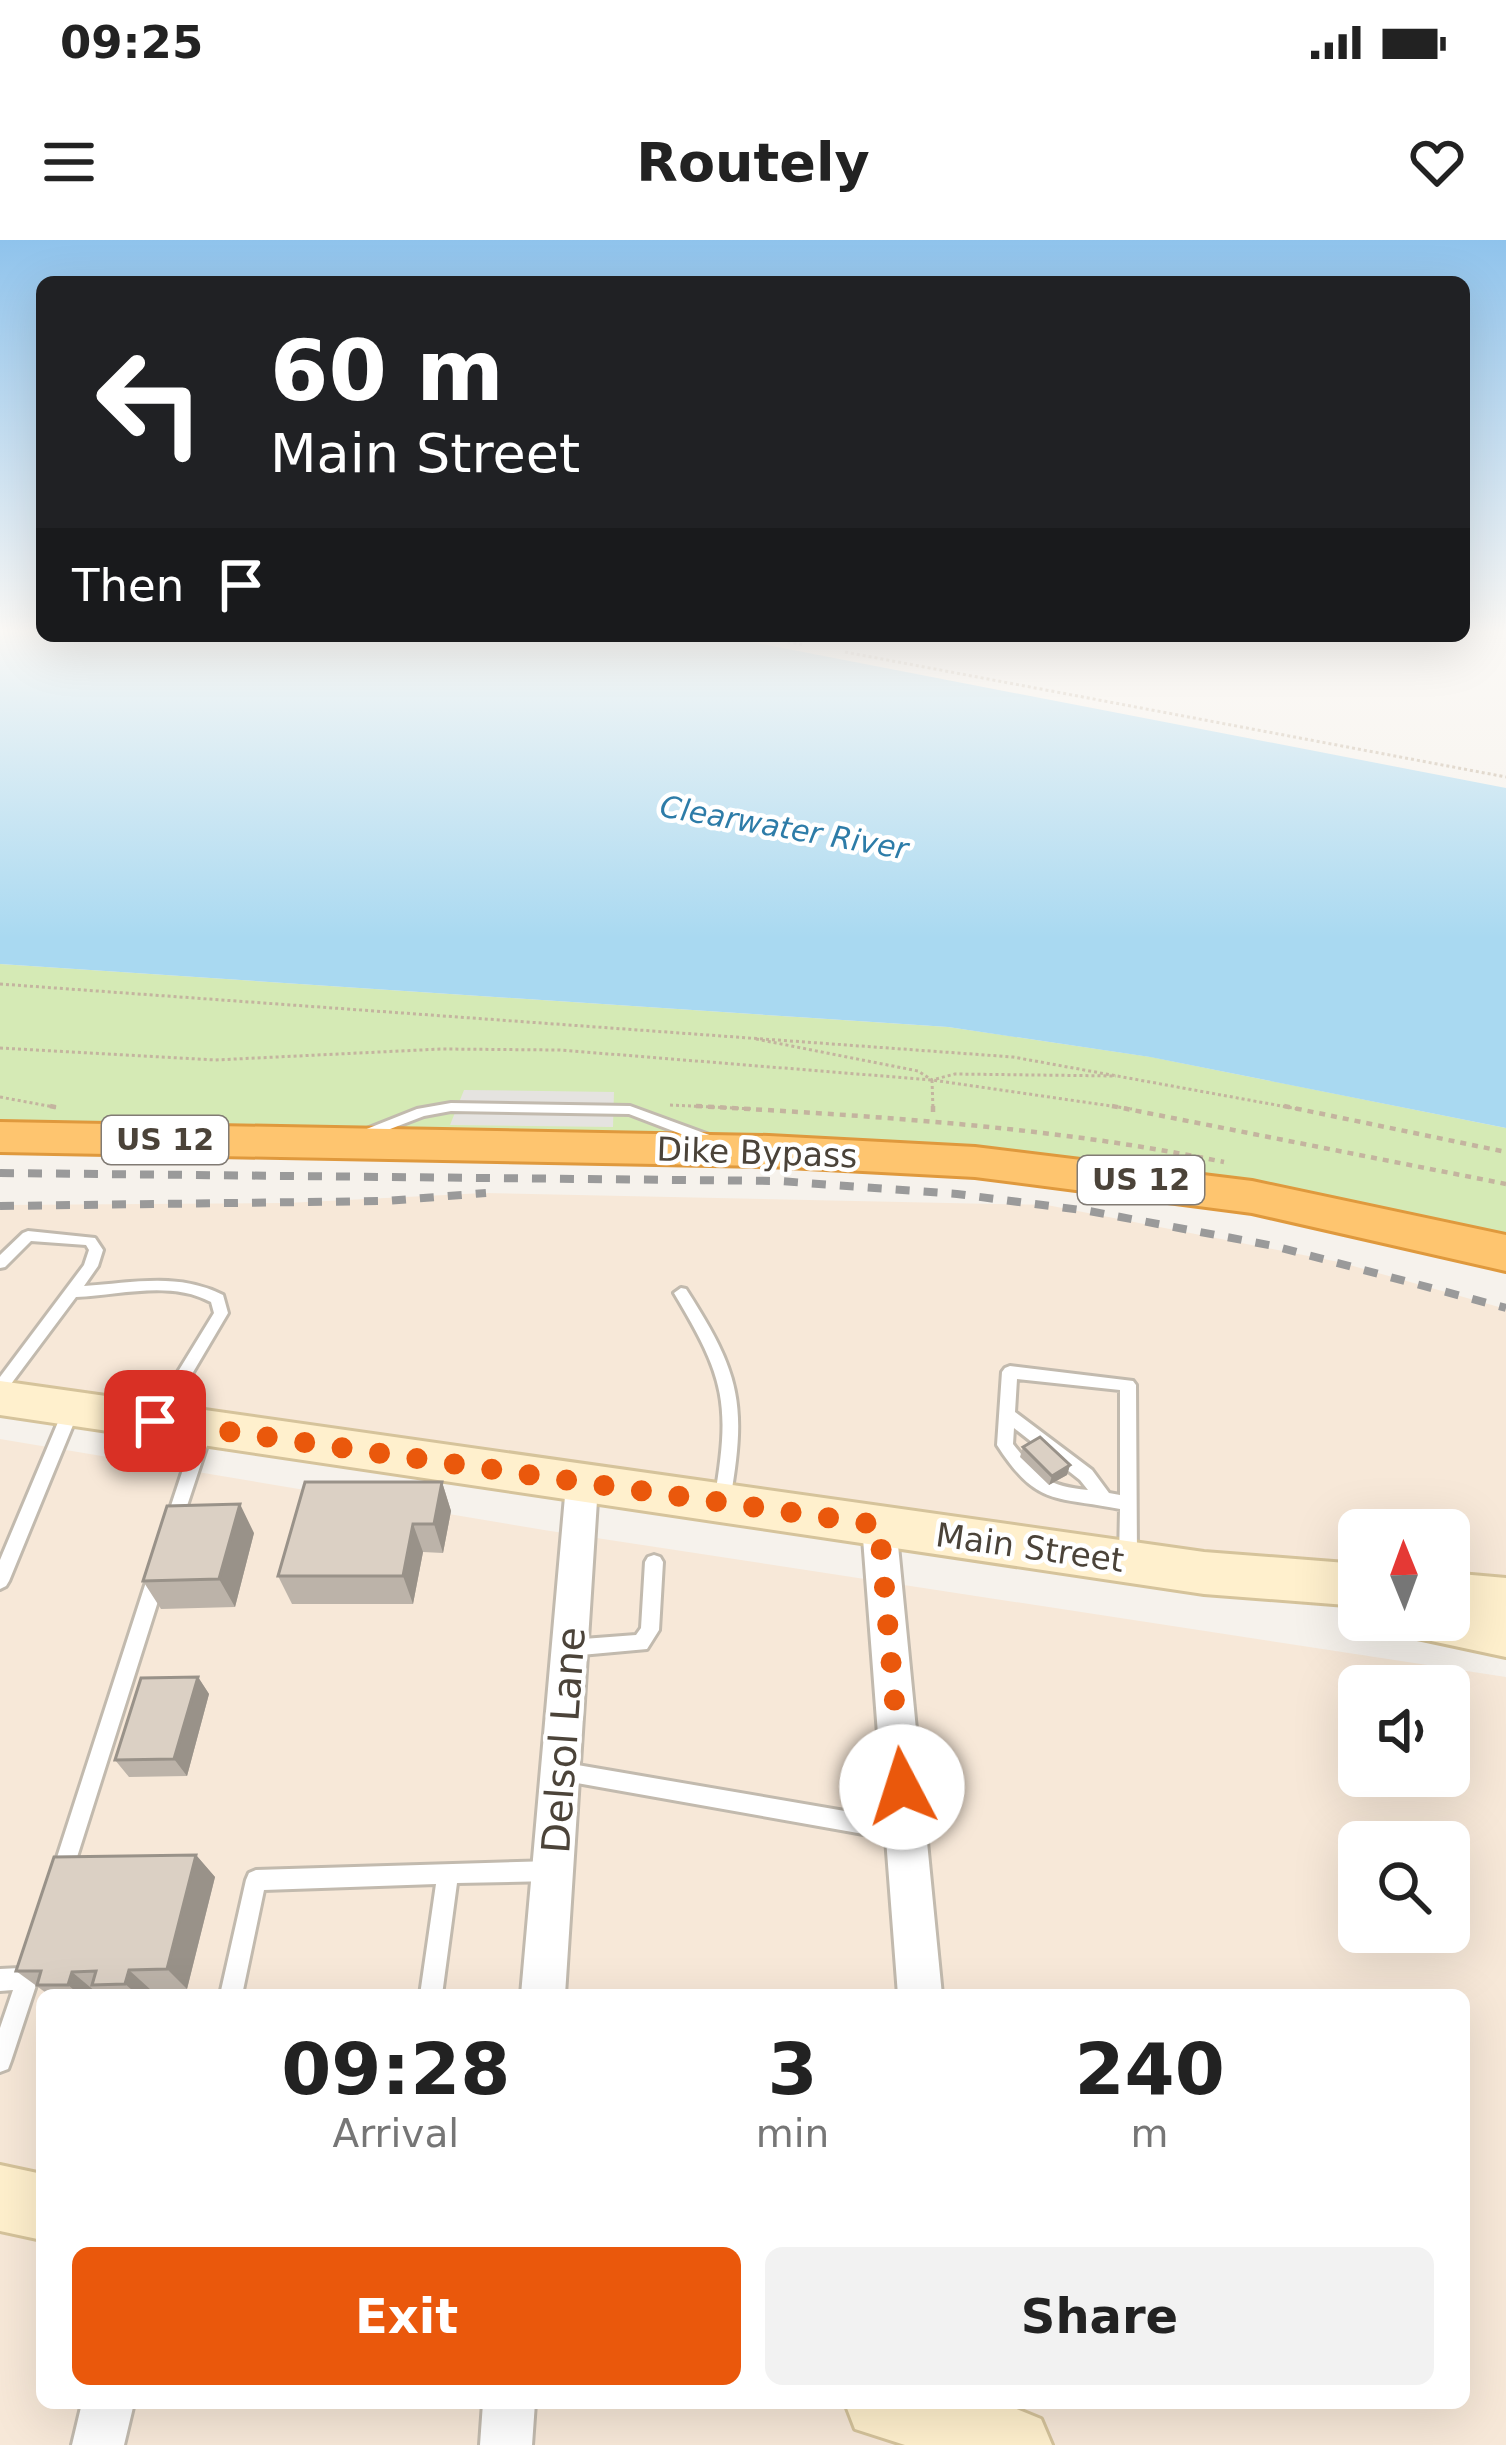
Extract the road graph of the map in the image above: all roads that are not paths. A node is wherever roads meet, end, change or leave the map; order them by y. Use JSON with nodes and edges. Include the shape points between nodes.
{"nodes":[{"id":1,"x":0,"y":1137,"type":"edge"},
{"id":2,"x":1506,"y":1253,"type":"edge"},
{"id":3,"x":0,"y":1263,"type":"edge"},
{"id":4,"x":71,"y":1292,"type":"junction"},
{"id":5,"x":681,"y":1293,"type":"dead end"},
{"id":6,"x":0,"y":1388,"type":"edge"},
{"id":7,"x":0,"y":1398,"type":"edge"},
{"id":8,"x":72,"y":1408,"type":"junction"},
{"id":9,"x":1010,"y":1416,"type":"junction"},
{"id":10,"x":155,"y":1421,"type":"junction"},
{"id":11,"x":204,"y":1428,"type":"junction"},
{"id":12,"x":583,"y":1485,"type":"junction"},
{"id":13,"x":1103,"y":1497,"type":"junction"},
{"id":14,"x":1126,"y":1503,"type":"junction"},
{"id":15,"x":721,"y":1504,"type":"junction"},
{"id":16,"x":879,"y":1525,"type":"junction"},
{"id":17,"x":167,"y":1544,"type":"edge"},
{"id":18,"x":654,"y":1562,"type":"dead end"},
{"id":19,"x":1128,"y":1562,"type":"junction"},
{"id":20,"x":160,"y":1567,"type":"edge"},
{"id":21,"x":1204,"y":1573,"type":"junction"},
{"id":22,"x":0,"y":1581,"type":"edge"},
{"id":23,"x":1338,"y":1584,"type":"edge"},
{"id":24,"x":1470,"y":1596,"type":"edge"},
{"id":25,"x":1506,"y":1600,"type":"edge"},
{"id":26,"x":1338,"y":1602,"type":"edge"},
{"id":27,"x":1470,"y":1628,"type":"edge"},
{"id":28,"x":1506,"y":1635,"type":"edge"},
{"id":29,"x":570,"y":1648,"type":"junction"},
{"id":30,"x":560,"y":1771,"type":"junction"},
{"id":31,"x":906,"y":1832,"type":"junction"},
{"id":32,"x":552,"y":1871,"type":"junction"},
{"id":33,"x":448,"y":1873,"type":"junction"},
{"id":34,"x":53,"y":1898,"type":"edge"},
{"id":35,"x":40,"y":1938,"type":"edge"},
{"id":36,"x":27,"y":1978,"type":"junction"},
{"id":37,"x":0,"y":1980,"type":"edge"},
{"id":38,"x":232,"y":1989,"type":"edge"},
{"id":39,"x":432,"y":1989,"type":"edge"},
{"id":40,"x":542,"y":1989,"type":"edge"},
{"id":41,"x":919,"y":1989,"type":"edge"},
{"id":42,"x":1,"y":2055,"type":"edge"},
{"id":43,"x":0,"y":2198,"type":"edge"},
{"id":44,"x":36,"y":2206,"type":"edge"},
{"id":45,"x":107,"y":2409,"type":"edge"},
{"id":46,"x":509,"y":2409,"type":"edge"},
{"id":47,"x":902,"y":2409,"type":"edge"},
{"id":48,"x":971,"y":2429,"type":"edge"},
{"id":49,"x":98,"y":2445,"type":"edge"},
{"id":50,"x":506,"y":2445,"type":"edge"}],
"edges":[{"from":1,"to":2,"type":"highway","name":"Dike Bypass","number":"US 12","via":[[974,1162],[1180,1185]]},
{"from":3,"to":4,"type":"lane","via":[[28,1236],[90,1241],[91,1266]]},
{"from":4,"to":6,"type":"lane"},
{"from":4,"to":10,"type":"lane","via":[[166,1286],[203,1289],[218,1299],[221,1313]]},
{"from":5,"to":15,"type":"lane","via":[[729,1374],[734,1438]]},
{"from":7,"to":8,"type":"main road","name":"Main Street"},
{"from":8,"to":10,"type":"main road","name":"Main Street"},
{"from":8,"to":22,"type":"lane"},
{"from":9,"to":13,"type":"lane"},
{"from":9,"to":13,"type":"lane","via":[[1005,1445],[1049,1495]]},
{"from":9,"to":14,"type":"lane","via":[[1006,1398],[1017,1369],[1128,1385]]},
{"from":10,"to":11,"type":"main road","name":"Main Street"},
{"from":11,"to":12,"type":"main road","name":"Main Street"},
{"from":11,"to":17,"type":"lane"},
{"from":12,"to":15,"type":"main road","name":"Main Street"},
{"from":12,"to":29,"type":"street","name":"Delsol Lane"},
{"from":13,"to":14,"type":"lane"},
{"from":14,"to":19,"type":"lane"},
{"from":15,"to":16,"type":"main road","name":"Main Street"},
{"from":16,"to":19,"type":"main road","name":"Main Street"},
{"from":16,"to":31,"type":"street"},
{"from":18,"to":29,"type":"lane","via":[[650,1630],[640,1643]]},
{"from":19,"to":21,"type":"main road","name":"Main Street"},
{"from":20,"to":34,"type":"lane"},
{"from":21,"to":23,"type":"main road","name":"Main Street"},
{"from":21,"to":26,"type":"main road","name":"Main Street"},
{"from":24,"to":25,"type":"main road"},
{"from":27,"to":28,"type":"main road"},
{"from":29,"to":30,"type":"street","name":"Delsol Lane"},
{"from":30,"to":31,"type":"lane"},
{"from":30,"to":32,"type":"street","name":"Delsol Lane"},
{"from":31,"to":41,"type":"street"},
{"from":32,"to":33,"type":"lane"},
{"from":32,"to":40,"type":"street","name":"Delsol Lane"},
{"from":33,"to":38,"type":"lane","via":[[256,1880]]},
{"from":33,"to":39,"type":"lane"},
{"from":35,"to":36,"type":"lane"},
{"from":36,"to":37,"type":"lane"},
{"from":36,"to":42,"type":"lane"},
{"from":43,"to":44,"type":"main road"},
{"from":45,"to":49,"type":"street"},
{"from":46,"to":50,"type":"street"},
{"from":47,"to":48,"type":"main road"}]}
